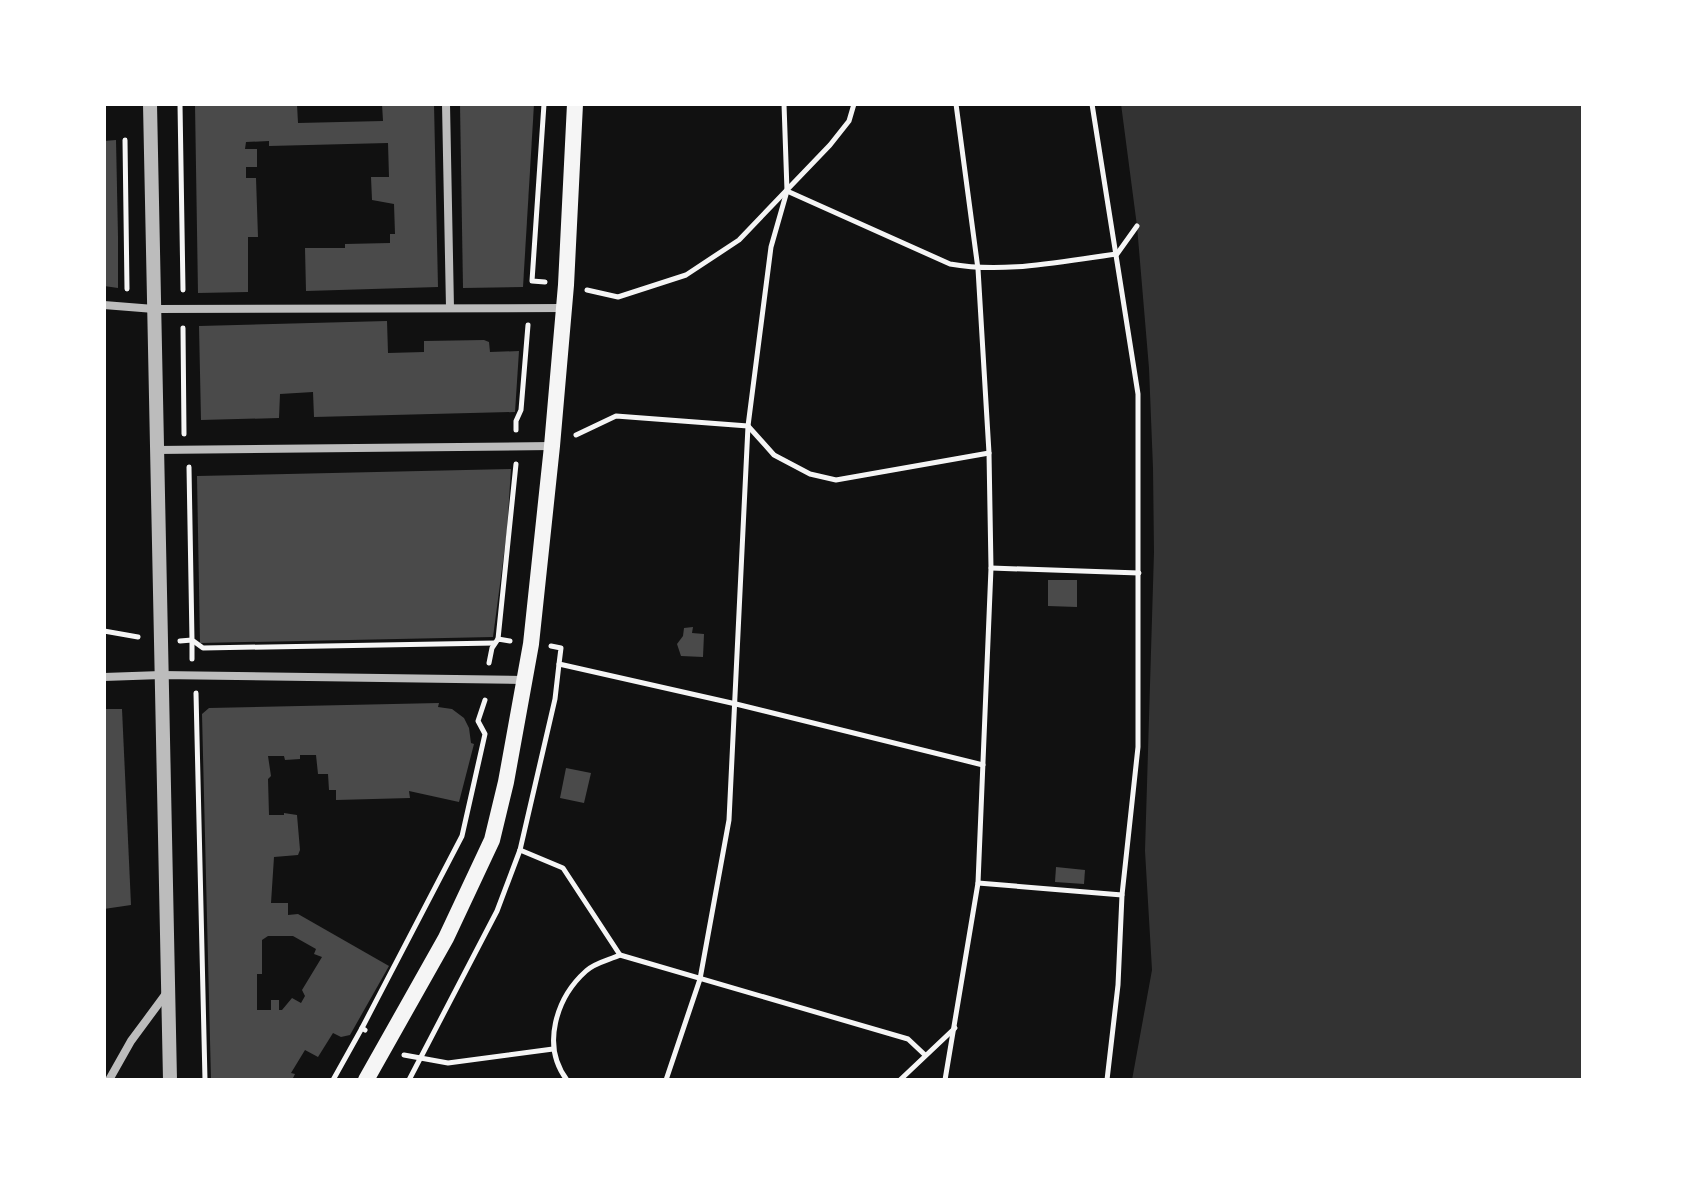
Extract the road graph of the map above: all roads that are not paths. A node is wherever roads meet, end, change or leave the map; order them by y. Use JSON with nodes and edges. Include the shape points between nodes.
{"nodes":[{"id":1,"x":150,"y":104,"type":"edge"},
{"id":2,"x":446,"y":104,"type":"edge"},
{"id":3,"x":575,"y":104,"type":"edge"},
{"id":4,"x":104,"y":305,"type":"edge"},
{"id":5,"x":450,"y":308,"type":"junction"},
{"id":6,"x":563,"y":308,"type":"junction"},
{"id":7,"x":154,"y":309,"type":"junction"},
{"id":8,"x":552,"y":446,"type":"junction"},
{"id":9,"x":156,"y":450,"type":"junction"},
{"id":10,"x":161,"y":675,"type":"junction"},
{"id":11,"x":104,"y":677,"type":"edge"},
{"id":12,"x":526,"y":680,"type":"junction"},
{"id":13,"x":168,"y":991,"type":"junction"},
{"id":14,"x":109,"y":1080,"type":"edge"},
{"id":15,"x":170,"y":1080,"type":"edge"},
{"id":16,"x":366,"y":1080,"type":"edge"}],
"edges":[{"from":1,"to":7,"type":"street"},
{"from":2,"to":5,"type":"street"},
{"from":3,"to":6,"type":"main road"},
{"from":4,"to":7,"type":"street"},
{"from":5,"to":6,"type":"street"},
{"from":5,"to":7,"type":"street"},
{"from":6,"to":8,"type":"main road"},
{"from":7,"to":9,"type":"street"},
{"from":8,"to":9,"type":"street"},
{"from":8,"to":12,"type":"main road"},
{"from":9,"to":10,"type":"street"},
{"from":10,"to":11,"type":"street"},
{"from":10,"to":12,"type":"street"},
{"from":10,"to":13,"type":"street"},
{"from":12,"to":16,"type":"main road","via":[[492,840],[446,938]]},
{"from":13,"to":14,"type":"street"},
{"from":13,"to":15,"type":"street"}]}
